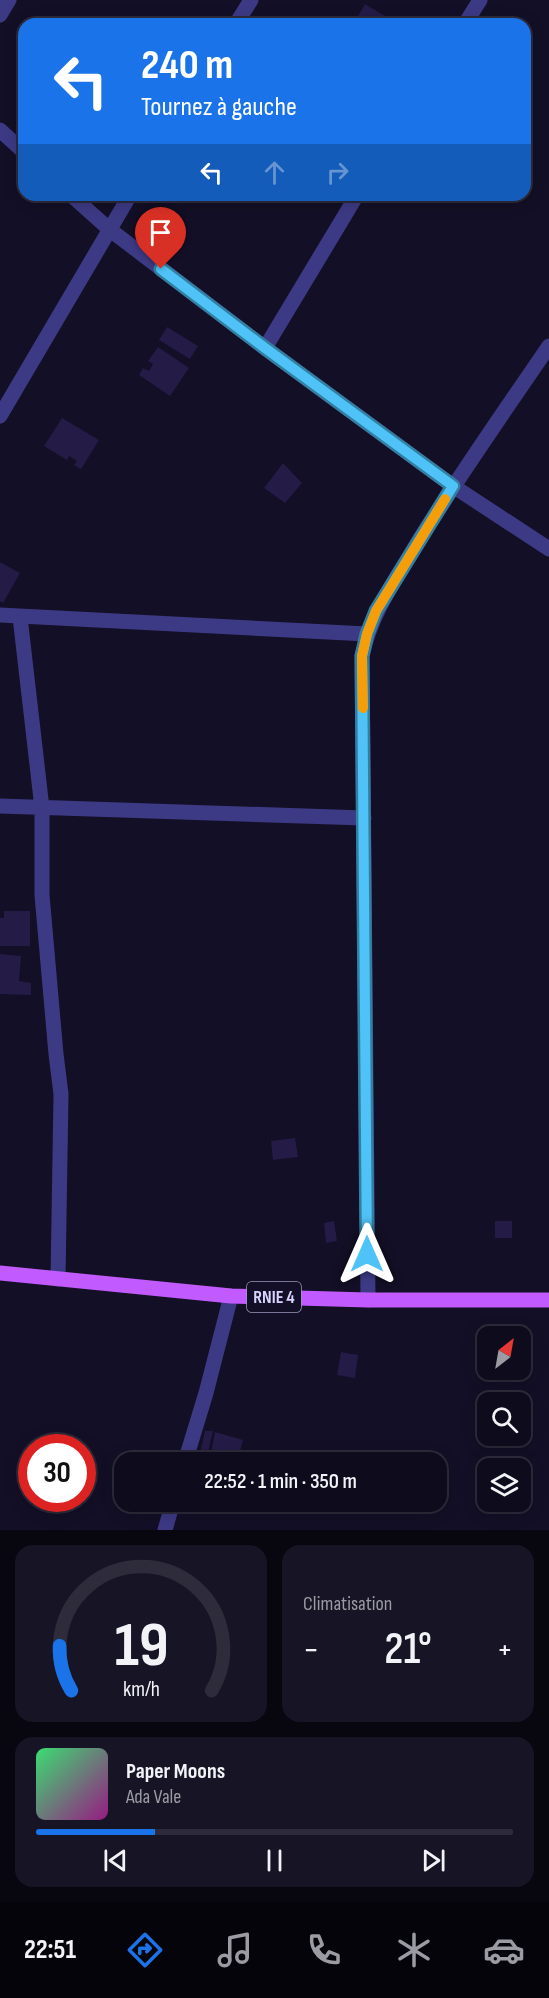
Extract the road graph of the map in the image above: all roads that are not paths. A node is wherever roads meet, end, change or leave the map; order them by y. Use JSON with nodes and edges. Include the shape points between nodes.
{"nodes":[{"id":1,"x":9,"y":0,"type":"edge"},
{"id":2,"x":251,"y":0,"type":"edge"},
{"id":3,"x":480,"y":0,"type":"edge"},
{"id":4,"x":0,"y":15,"type":"edge"},
{"id":5,"x":240,"y":18,"type":"edge"},
{"id":6,"x":469,"y":18,"type":"edge"},
{"id":7,"x":0,"y":130,"type":"edge"},
{"id":8,"x":18,"y":146,"type":"edge"},
{"id":9,"x":78,"y":201,"type":"edge"},
{"id":10,"x":126,"y":201,"type":"edge"},
{"id":11,"x":353,"y":201,"type":"edge"},
{"id":12,"x":108,"y":229,"type":"junction"},
{"id":13,"x":549,"y":346,"type":"edge"},
{"id":14,"x":265,"y":348,"type":"junction"},
{"id":15,"x":0,"y":416,"type":"edge"},
{"id":16,"x":453,"y":486,"type":"junction"},
{"id":17,"x":549,"y":549,"type":"edge"},
{"id":18,"x":0,"y":615,"type":"edge"},
{"id":19,"x":20,"y":617,"type":"junction"},
{"id":20,"x":367,"y":634,"type":"junction"},
{"id":21,"x":0,"y":806,"type":"edge"},
{"id":22,"x":42,"y":808,"type":"junction"},
{"id":23,"x":364,"y":818,"type":"junction"},
{"id":24,"x":0,"y":1274,"type":"edge"},
{"id":25,"x":58,"y":1280,"type":"junction"},
{"id":26,"x":231,"y":1296,"type":"junction"},
{"id":27,"x":549,"y":1299,"type":"edge"},
{"id":28,"x":368,"y":1300,"type":"junction"},
{"id":29,"x":188,"y":1452,"type":"edge"},
{"id":30,"x":170,"y":1512,"type":"edge"},
{"id":31,"x":165,"y":1530,"type":"edge"}],
"edges":[{"from":1,"to":4,"type":"street"},
{"from":2,"to":5,"type":"street"},
{"from":3,"to":6,"type":"street"},
{"from":7,"to":8,"type":"street"},
{"from":9,"to":12,"type":"street"},
{"from":10,"to":12,"type":"street"},
{"from":11,"to":14,"type":"street"},
{"from":12,"to":14,"type":"street"},
{"from":12,"to":15,"type":"street"},
{"from":13,"to":16,"type":"street"},
{"from":14,"to":16,"type":"street"},
{"from":16,"to":17,"type":"street"},
{"from":16,"to":20,"type":"street","via":[[376,611]]},
{"from":18,"to":19,"type":"street"},
{"from":19,"to":20,"type":"street"},
{"from":19,"to":22,"type":"street"},
{"from":20,"to":23,"type":"street","via":[[362,656]]},
{"from":21,"to":22,"type":"street"},
{"from":22,"to":23,"type":"street"},
{"from":22,"to":25,"type":"street","via":[[42,895],[61,1094]]},
{"from":23,"to":28,"type":"street"},
{"from":24,"to":25,"type":"main road","number":"RNIE 4"},
{"from":25,"to":26,"type":"main road","number":"RNIE 4"},
{"from":26,"to":28,"type":"main road","number":"RNIE 4"},
{"from":26,"to":29,"type":"street"},
{"from":27,"to":28,"type":"main road","number":"RNIE 4"},
{"from":30,"to":31,"type":"street"}]}
